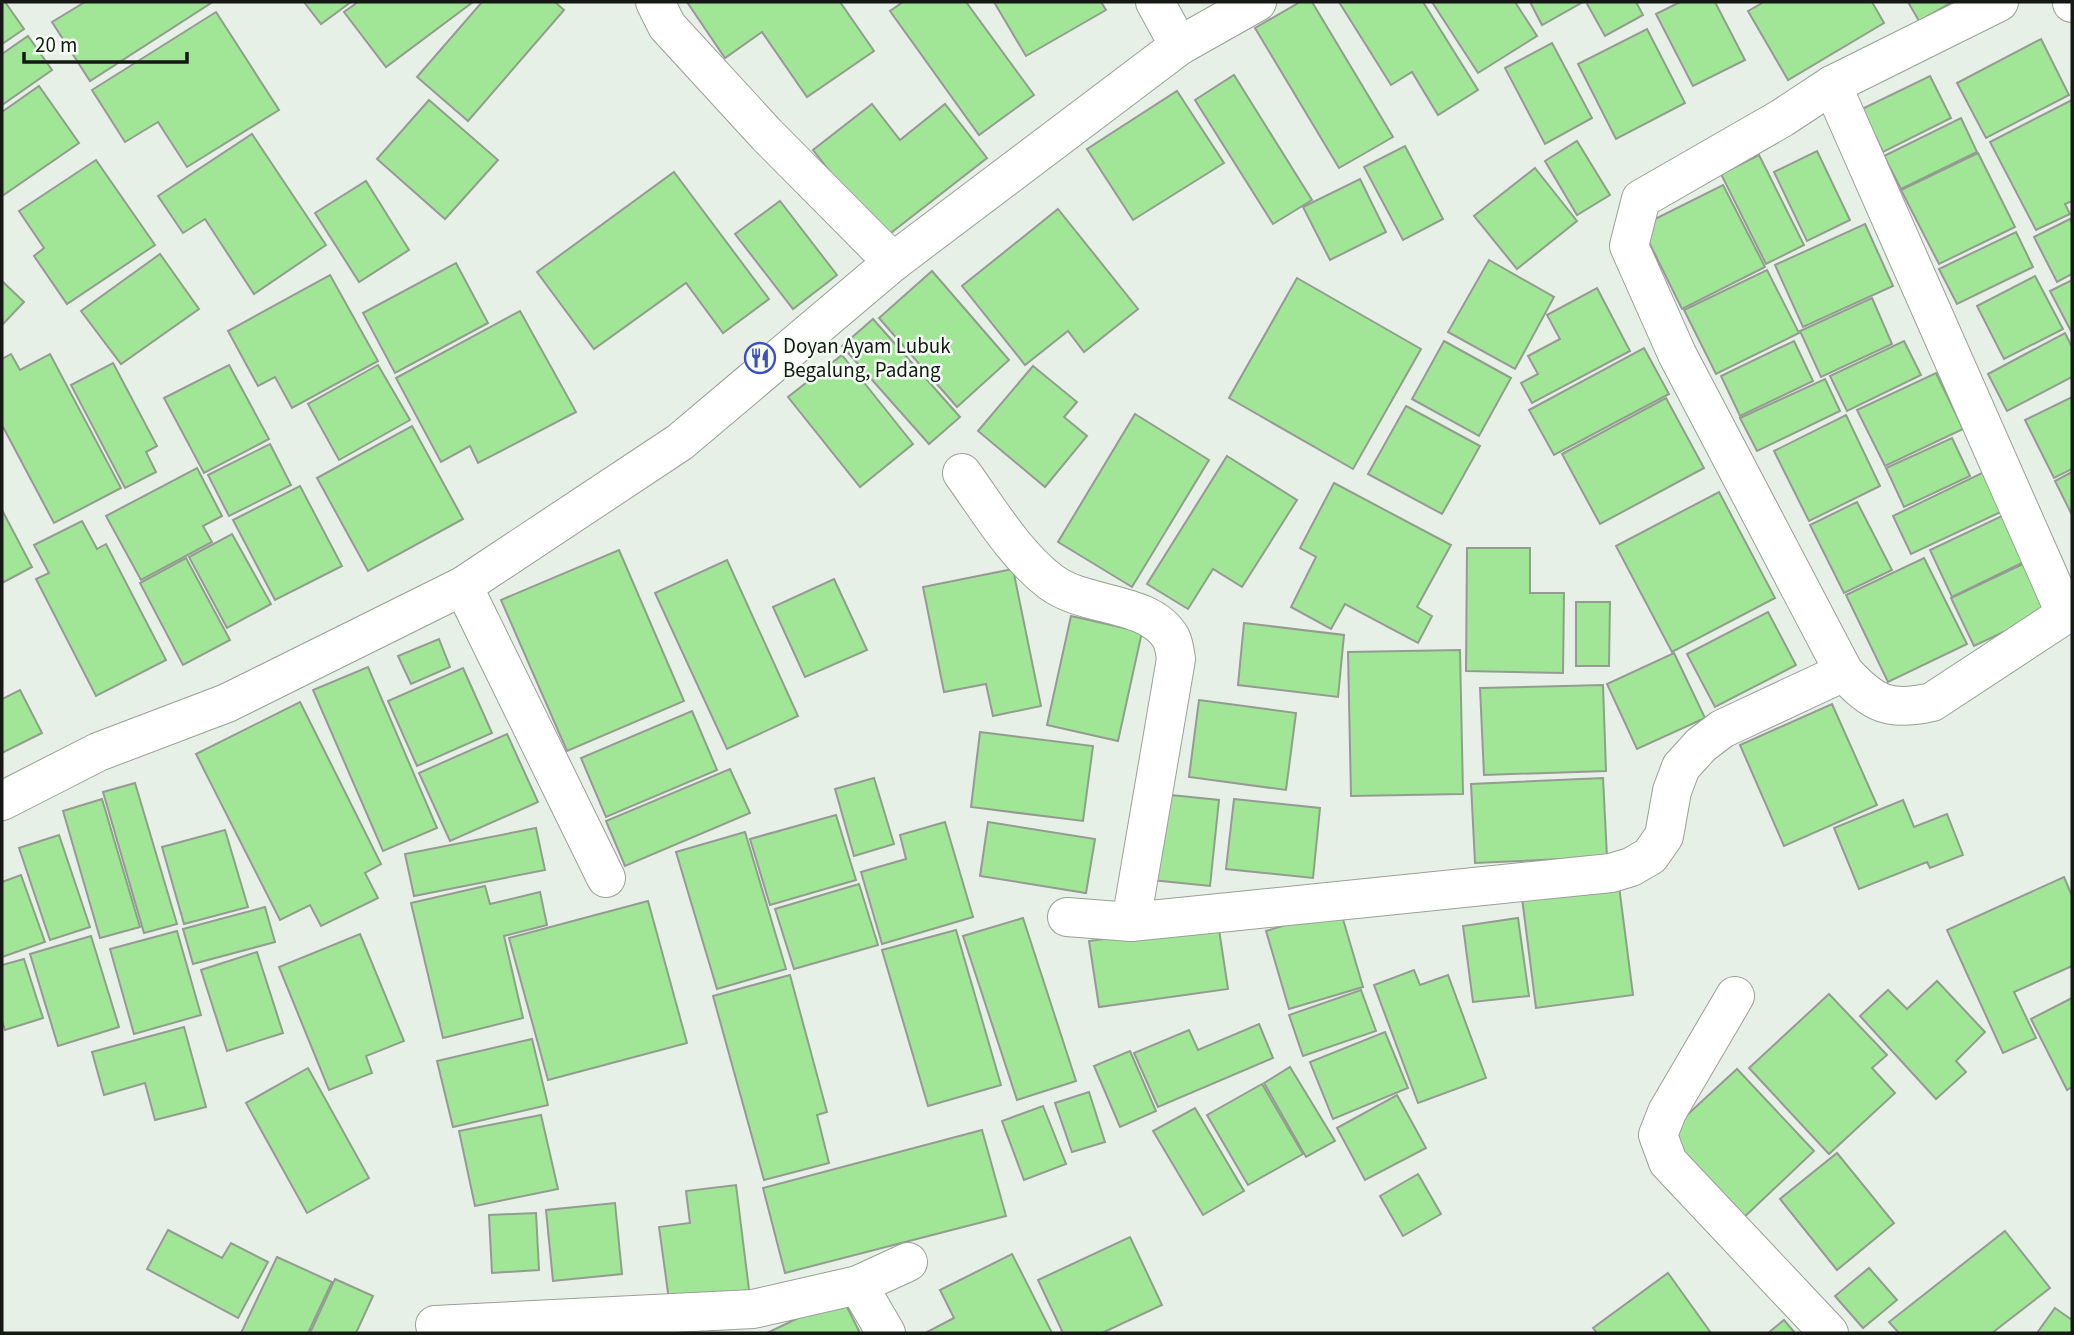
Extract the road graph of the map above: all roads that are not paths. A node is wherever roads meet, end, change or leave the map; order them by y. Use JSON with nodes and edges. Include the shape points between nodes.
{"nodes":[{"id":1,"x":656,"y":2,"type":"edge"},
{"id":2,"x":1155,"y":2,"type":"edge"},
{"id":3,"x":1257,"y":2,"type":"edge"},
{"id":4,"x":1999,"y":2,"type":"edge"},
{"id":5,"x":1179,"y":46,"type":"junction"},
{"id":6,"x":1832,"y":85,"type":"junction"},
{"id":7,"x":894,"y":262,"type":"junction"},
{"id":8,"x":962,"y":473,"type":"dead end"},
{"id":9,"x":463,"y":586,"type":"junction"},
{"id":10,"x":2069,"y":611,"type":"edge"},
{"id":11,"x":1844,"y":672,"type":"junction"},
{"id":12,"x":2,"y":801,"type":"edge"},
{"id":13,"x":606,"y":878,"type":"dead end"},
{"id":14,"x":1067,"y":918,"type":"dead end"},
{"id":15,"x":1131,"y":922,"type":"junction"},
{"id":16,"x":1735,"y":996,"type":"dead end"},
{"id":17,"x":908,"y":1262,"type":"dead end"},
{"id":18,"x":858,"y":1285,"type":"junction"},
{"id":19,"x":435,"y":1325,"type":"dead end"},
{"id":20,"x":886,"y":1333,"type":"edge"},
{"id":21,"x":1829,"y":1333,"type":"edge"}],
"edges":[{"from":1,"to":7,"type":"street","via":[[676,36]]},
{"from":2,"to":5,"type":"street"},
{"from":3,"to":5,"type":"street"},
{"from":4,"to":6,"type":"street"},
{"from":5,"to":7,"type":"street"},
{"from":6,"to":10,"type":"street"},
{"from":6,"to":11,"type":"street","via":[[1641,199],[1629,246],[1677,354]]},
{"from":7,"to":9,"type":"street","via":[[680,442]]},
{"from":8,"to":15,"type":"street","via":[[1025,559],[1052,583],[1077,597],[1158,622],[1172,640],[1176,659]]},
{"from":9,"to":12,"type":"street","via":[[228,703],[98,752]]},
{"from":9,"to":13,"type":"street"},
{"from":10,"to":11,"type":"street","via":[[1932,702],[1911,707],[1884,704],[1862,692]]},
{"from":11,"to":15,"type":"street","via":[[1722,729],[1701,745],[1681,767],[1664,836],[1650,856],[1631,867],[1611,873]]},
{"from":14,"to":15,"type":"street"},
{"from":16,"to":21,"type":"street","via":[[1667,1112],[1658,1136],[1668,1162]]},
{"from":17,"to":18,"type":"street"},
{"from":18,"to":19,"type":"street","via":[[752,1309]]},
{"from":18,"to":20,"type":"street"}]}
